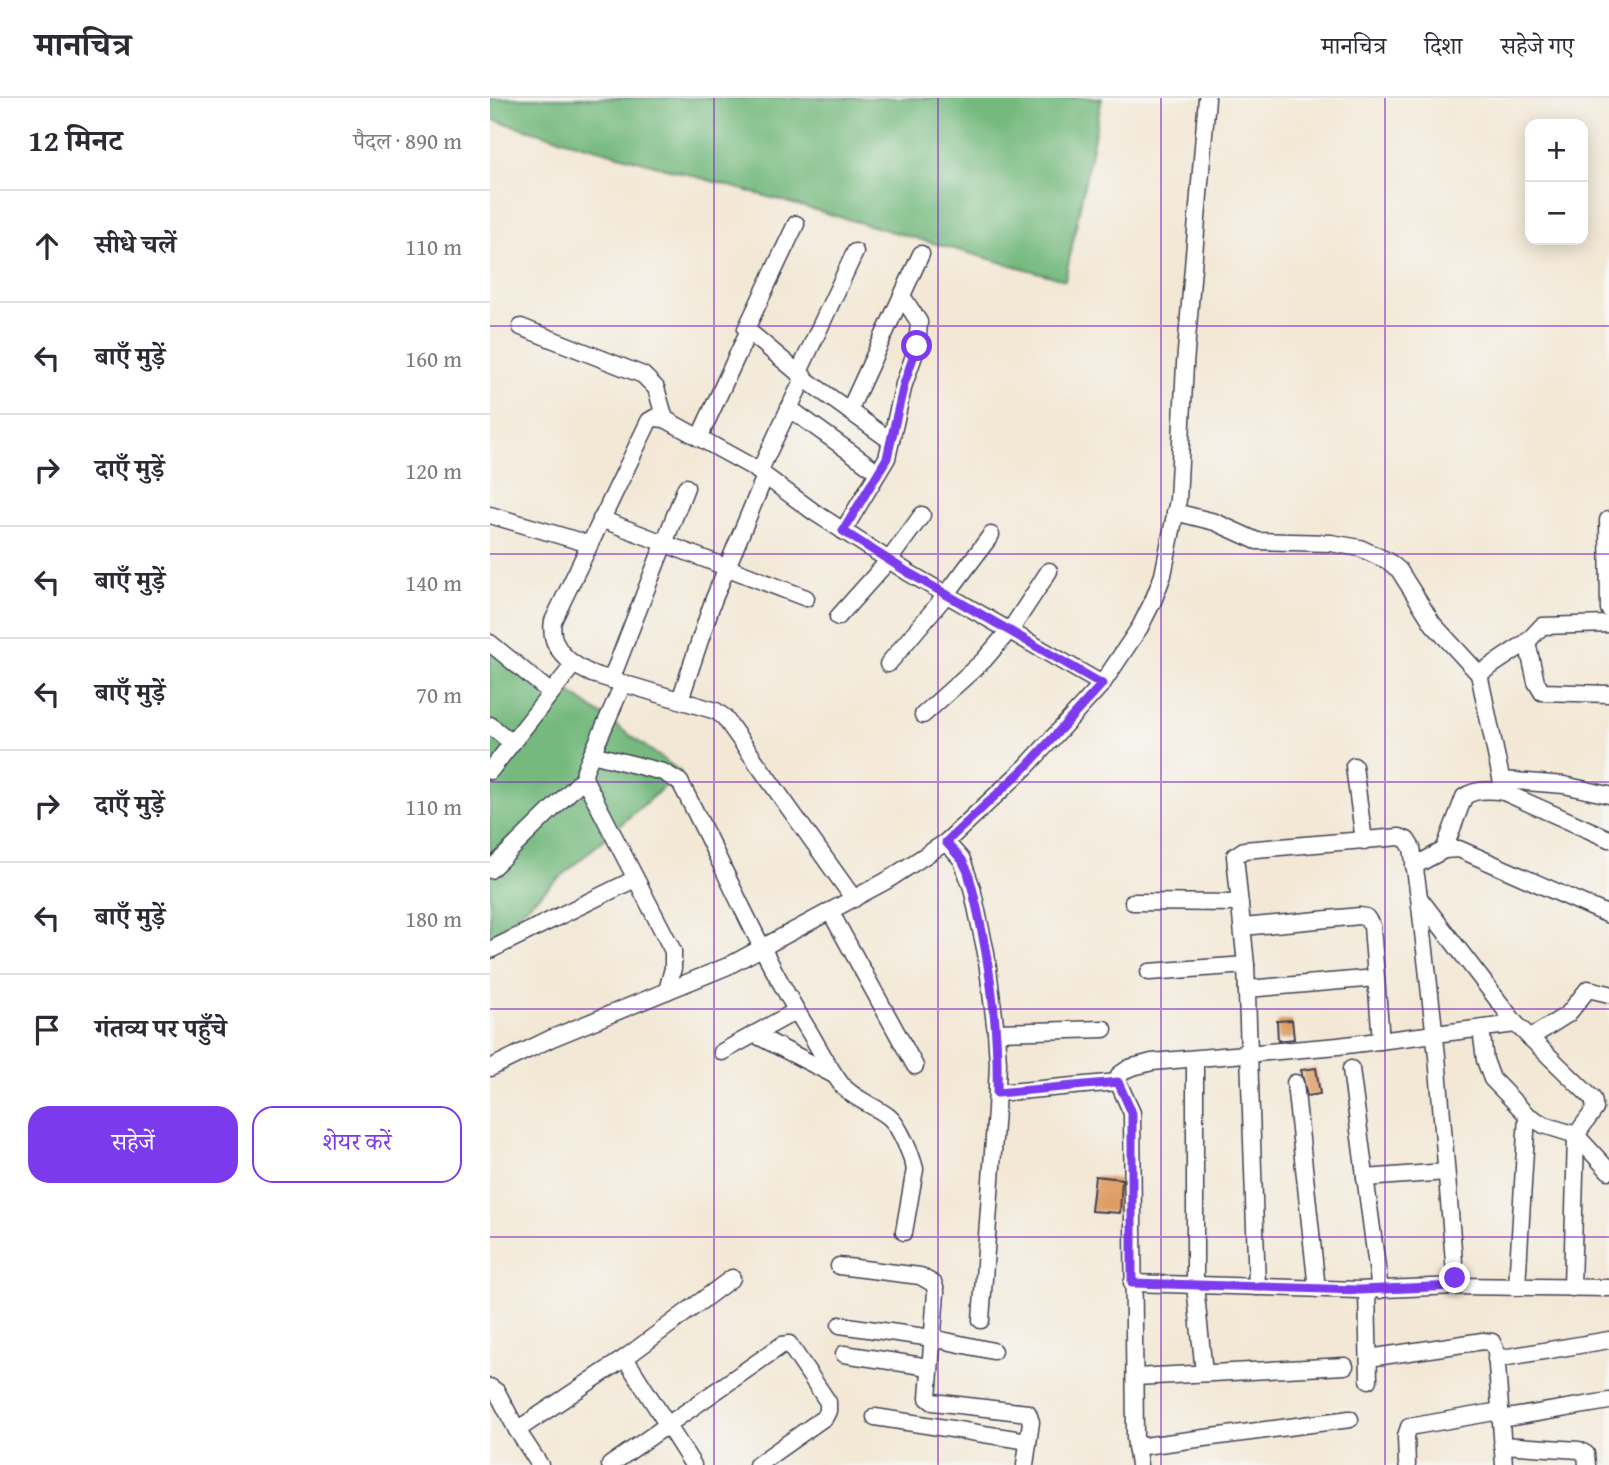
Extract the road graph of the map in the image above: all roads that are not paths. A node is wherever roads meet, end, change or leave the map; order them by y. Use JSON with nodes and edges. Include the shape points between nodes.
{"nodes":[{"id":1,"x":1207,"y":98,"type":"edge"},
{"id":2,"x":796,"y":224,"type":"dead end"},
{"id":3,"x":855,"y":252,"type":"dead end"},
{"id":4,"x":921,"y":254,"type":"dead end"},
{"id":5,"x":902,"y":296,"type":"junction"},
{"id":6,"x":521,"y":327,"type":"dead end"},
{"id":7,"x":748,"y":332,"type":"junction"},
{"id":8,"x":802,"y":375,"type":"junction"},
{"id":9,"x":789,"y":408,"type":"junction"},
{"id":10,"x":849,"y":411,"type":"junction"},
{"id":11,"x":665,"y":419,"type":"junction"},
{"id":12,"x":699,"y":438,"type":"junction"},
{"id":13,"x":891,"y":441,"type":"junction"},
{"id":14,"x":878,"y":472,"type":"junction"},
{"id":15,"x":762,"y":474,"type":"junction"},
{"id":16,"x":686,"y":487,"type":"dead end"},
{"id":17,"x":1175,"y":512,"type":"junction"},
{"id":18,"x":490,"y":515,"type":"edge"},
{"id":19,"x":922,"y":515,"type":"dead end"},
{"id":20,"x":601,"y":519,"type":"junction"},
{"id":21,"x":1608,"y":520,"type":"edge"},
{"id":22,"x":843,"y":531,"type":"junction"},
{"id":23,"x":991,"y":536,"type":"dead end"},
{"id":24,"x":665,"y":543,"type":"junction"},
{"id":25,"x":589,"y":544,"type":"junction"},
{"id":26,"x":1609,"y":558,"type":"edge"},
{"id":27,"x":889,"y":561,"type":"junction"},
{"id":28,"x":727,"y":566,"type":"junction"},
{"id":29,"x":1049,"y":571,"type":"dead end"},
{"id":30,"x":946,"y":595,"type":"junction"},
{"id":31,"x":806,"y":598,"type":"dead end"},
{"id":32,"x":1609,"y":609,"type":"edge"},
{"id":33,"x":838,"y":617,"type":"dead end"},
{"id":34,"x":1609,"y":624,"type":"edge"},
{"id":35,"x":1009,"y":632,"type":"junction"},
{"id":36,"x":1527,"y":642,"type":"junction"},
{"id":37,"x":490,"y":643,"type":"edge"},
{"id":38,"x":574,"y":664,"type":"junction"},
{"id":39,"x":888,"y":664,"type":"dead end"},
{"id":40,"x":1479,"y":674,"type":"junction"},
{"id":41,"x":617,"y":682,"type":"junction"},
{"id":42,"x":1102,"y":684,"type":"junction"},
{"id":43,"x":551,"y":693,"type":"junction"},
{"id":44,"x":1609,"y":694,"type":"edge"},
{"id":45,"x":680,"y":700,"type":"junction"},
{"id":46,"x":923,"y":715,"type":"dead end"},
{"id":47,"x":490,"y":725,"type":"edge"},
{"id":48,"x":512,"y":743,"type":"junction"},
{"id":49,"x":592,"y":754,"type":"junction"},
{"id":50,"x":1354,"y":766,"type":"dead end"},
{"id":51,"x":490,"y":771,"type":"edge"},
{"id":52,"x":584,"y":778,"type":"junction"},
{"id":53,"x":1503,"y":786,"type":"junction"},
{"id":54,"x":1609,"y":794,"type":"edge"},
{"id":55,"x":1609,"y":839,"type":"edge"},
{"id":56,"x":1364,"y":841,"type":"junction"},
{"id":57,"x":946,"y":842,"type":"junction"},
{"id":58,"x":1444,"y":850,"type":"junction"},
{"id":59,"x":1414,"y":866,"type":"junction"},
{"id":60,"x":490,"y":870,"type":"edge"},
{"id":61,"x":635,"y":879,"type":"junction"},
{"id":62,"x":1419,"y":897,"type":"junction"},
{"id":63,"x":854,"y":899,"type":"junction"},
{"id":64,"x":1133,"y":902,"type":"dead end"},
{"id":65,"x":1240,"y":902,"type":"junction"},
{"id":66,"x":830,"y":911,"type":"junction"},
{"id":67,"x":1609,"y":915,"type":"edge"},
{"id":68,"x":1243,"y":927,"type":"junction"},
{"id":69,"x":762,"y":949,"type":"junction"},
{"id":70,"x":490,"y":950,"type":"edge"},
{"id":71,"x":1246,"y":965,"type":"junction"},
{"id":72,"x":1149,"y":972,"type":"dead end"},
{"id":73,"x":1376,"y":978,"type":"junction"},
{"id":74,"x":1247,"y":989,"type":"junction"},
{"id":75,"x":667,"y":991,"type":"junction"},
{"id":76,"x":1609,"y":994,"type":"edge"},
{"id":77,"x":796,"y":1011,"type":"junction"},
{"id":78,"x":1516,"y":1024,"type":"junction"},
{"id":79,"x":1104,"y":1029,"type":"dead end"},
{"id":80,"x":1481,"y":1029,"type":"junction"},
{"id":81,"x":996,"y":1032,"type":"junction"},
{"id":82,"x":754,"y":1034,"type":"junction"},
{"id":83,"x":1435,"y":1034,"type":"junction"},
{"id":84,"x":1530,"y":1038,"type":"junction"},
{"id":85,"x":1381,"y":1041,"type":"junction"},
{"id":86,"x":723,"y":1052,"type":"dead end"},
{"id":87,"x":1250,"y":1054,"type":"junction"},
{"id":88,"x":1195,"y":1059,"type":"junction"},
{"id":89,"x":915,"y":1066,"type":"dead end"},
{"id":90,"x":490,"y":1068,"type":"edge"},
{"id":91,"x":1351,"y":1069,"type":"dead end"},
{"id":92,"x":837,"y":1077,"type":"junction"},
{"id":93,"x":1118,"y":1082,"type":"junction"},
{"id":94,"x":1295,"y":1083,"type":"dead end"},
{"id":95,"x":997,"y":1093,"type":"junction"},
{"id":96,"x":1527,"y":1115,"type":"junction"},
{"id":97,"x":1576,"y":1135,"type":"junction"},
{"id":98,"x":1609,"y":1171,"type":"edge"},
{"id":99,"x":1447,"y":1172,"type":"junction"},
{"id":100,"x":1365,"y":1178,"type":"junction"},
{"id":101,"x":904,"y":1232,"type":"dead end"},
{"id":102,"x":839,"y":1266,"type":"dead end"},
{"id":103,"x":732,"y":1278,"type":"dead end"},
{"id":104,"x":1132,"y":1283,"type":"junction"},
{"id":105,"x":1195,"y":1285,"type":"junction"},
{"id":106,"x":1456,"y":1286,"type":"junction"},
{"id":107,"x":1257,"y":1287,"type":"junction"},
{"id":108,"x":1517,"y":1287,"type":"junction"},
{"id":109,"x":1572,"y":1288,"type":"junction"},
{"id":110,"x":1609,"y":1288,"type":"edge"},
{"id":111,"x":1317,"y":1289,"type":"junction"},
{"id":112,"x":1373,"y":1290,"type":"junction"},
{"id":113,"x":981,"y":1320,"type":"dead end"},
{"id":114,"x":840,"y":1325,"type":"dead end"},
{"id":115,"x":932,"y":1338,"type":"junction"},
{"id":116,"x":1609,"y":1340,"type":"edge"},
{"id":117,"x":993,"y":1350,"type":"dead end"},
{"id":118,"x":844,"y":1354,"type":"dead end"},
{"id":119,"x":625,"y":1358,"type":"junction"},
{"id":120,"x":1369,"y":1358,"type":"junction"},
{"id":121,"x":1496,"y":1359,"type":"junction"},
{"id":122,"x":1345,"y":1366,"type":"dead end"},
{"id":123,"x":929,"y":1367,"type":"junction"},
{"id":124,"x":1204,"y":1373,"type":"junction"},
{"id":125,"x":1135,"y":1377,"type":"junction"},
{"id":126,"x":1370,"y":1380,"type":"dead end"},
{"id":127,"x":490,"y":1387,"type":"edge"},
{"id":128,"x":1609,"y":1401,"type":"edge"},
{"id":129,"x":1500,"y":1415,"type":"junction"},
{"id":130,"x":875,"y":1417,"type":"dead end"},
{"id":131,"x":1350,"y":1419,"type":"dead end"},
{"id":132,"x":668,"y":1426,"type":"junction"},
{"id":133,"x":517,"y":1430,"type":"junction"},
{"id":134,"x":1028,"y":1441,"type":"junction"},
{"id":135,"x":1502,"y":1445,"type":"junction"},
{"id":136,"x":1136,"y":1447,"type":"junction"},
{"id":137,"x":540,"y":1465,"type":"edge"},
{"id":138,"x":610,"y":1465,"type":"edge"},
{"id":139,"x":693,"y":1465,"type":"edge"},
{"id":140,"x":757,"y":1465,"type":"edge"},
{"id":141,"x":1025,"y":1465,"type":"edge"},
{"id":142,"x":1139,"y":1465,"type":"edge"},
{"id":143,"x":1407,"y":1465,"type":"edge"},
{"id":144,"x":1504,"y":1465,"type":"edge"},
{"id":145,"x":1587,"y":1465,"type":"edge"}],
"edges":[{"from":1,"to":17,"type":"street"},
{"from":2,"to":7,"type":"street","via":[[748,323]]},
{"from":3,"to":8,"type":"street"},
{"from":4,"to":5,"type":"street"},
{"from":5,"to":10,"type":"street"},
{"from":5,"to":13,"type":"street","via":[[917,316],[920,330]]},
{"from":6,"to":11,"type":"street","via":[[643,375],[656,388]]},
{"from":7,"to":8,"type":"street"},
{"from":7,"to":12,"type":"street"},
{"from":8,"to":9,"type":"street"},
{"from":8,"to":10,"type":"street"},
{"from":9,"to":14,"type":"street"},
{"from":9,"to":15,"type":"street"},
{"from":10,"to":13,"type":"street"},
{"from":11,"to":12,"type":"street"},
{"from":11,"to":20,"type":"street","via":[[649,421]]},
{"from":12,"to":15,"type":"street"},
{"from":13,"to":14,"type":"street"},
{"from":14,"to":22,"type":"street"},
{"from":15,"to":22,"type":"street"},
{"from":15,"to":28,"type":"street"},
{"from":16,"to":24,"type":"street"},
{"from":17,"to":40,"type":"street","via":[[1216,522],[1257,541],[1346,545],[1388,561],[1399,570],[1433,624]]},
{"from":17,"to":42,"type":"street","via":[[1153,601]]},
{"from":18,"to":25,"type":"street"},
{"from":19,"to":27,"type":"street"},
{"from":20,"to":24,"type":"street"},
{"from":20,"to":25,"type":"street"},
{"from":21,"to":26,"type":"street"},
{"from":22,"to":27,"type":"street"},
{"from":23,"to":30,"type":"street"},
{"from":24,"to":28,"type":"street"},
{"from":24,"to":41,"type":"street"},
{"from":25,"to":38,"type":"street","via":[[551,630],[556,648]]},
{"from":26,"to":32,"type":"street"},
{"from":27,"to":30,"type":"street"},
{"from":27,"to":33,"type":"street"},
{"from":28,"to":31,"type":"street"},
{"from":28,"to":45,"type":"street"},
{"from":29,"to":35,"type":"street"},
{"from":30,"to":35,"type":"street"},
{"from":30,"to":39,"type":"street"},
{"from":34,"to":36,"type":"street","via":[[1548,624]]},
{"from":35,"to":42,"type":"street"},
{"from":35,"to":46,"type":"street"},
{"from":36,"to":40,"type":"street"},
{"from":36,"to":44,"type":"street","via":[[1542,692]]},
{"from":37,"to":43,"type":"street"},
{"from":38,"to":41,"type":"street"},
{"from":38,"to":43,"type":"street"},
{"from":40,"to":53,"type":"street"},
{"from":41,"to":45,"type":"street"},
{"from":41,"to":49,"type":"street"},
{"from":42,"to":57,"type":"street","via":[[1027,766]]},
{"from":43,"to":48,"type":"street"},
{"from":45,"to":63,"type":"street","via":[[716,711],[734,728]]},
{"from":47,"to":48,"type":"street"},
{"from":48,"to":51,"type":"street"},
{"from":49,"to":52,"type":"street"},
{"from":49,"to":69,"type":"street","via":[[663,772],[680,782]]},
{"from":50,"to":56,"type":"street"},
{"from":52,"to":60,"type":"street"},
{"from":52,"to":61,"type":"street"},
{"from":53,"to":54,"type":"street","via":[[1564,785]]},
{"from":53,"to":55,"type":"street"},
{"from":53,"to":58,"type":"street","via":[[1467,794]]},
{"from":56,"to":59,"type":"street","via":[[1407,840]]},
{"from":56,"to":65,"type":"street","via":[[1239,852],[1235,861]]},
{"from":57,"to":63,"type":"street"},
{"from":57,"to":81,"type":"street","via":[[962,860],[970,880]]},
{"from":58,"to":59,"type":"street"},
{"from":58,"to":67,"type":"street","via":[[1459,849]]},
{"from":59,"to":62,"type":"street"},
{"from":61,"to":70,"type":"street"},
{"from":61,"to":75,"type":"street","via":[[673,951]]},
{"from":62,"to":78,"type":"street"},
{"from":62,"to":83,"type":"street"},
{"from":63,"to":66,"type":"street"},
{"from":64,"to":65,"type":"street"},
{"from":65,"to":68,"type":"street"},
{"from":66,"to":69,"type":"street"},
{"from":66,"to":89,"type":"street"},
{"from":68,"to":71,"type":"street"},
{"from":68,"to":73,"type":"street","via":[[1366,917],[1372,926]]},
{"from":69,"to":75,"type":"street"},
{"from":69,"to":77,"type":"street"},
{"from":71,"to":72,"type":"street"},
{"from":71,"to":74,"type":"street"},
{"from":73,"to":74,"type":"street"},
{"from":73,"to":85,"type":"street"},
{"from":74,"to":87,"type":"street"},
{"from":75,"to":90,"type":"street"},
{"from":76,"to":84,"type":"street","via":[[1588,989],[1568,1014]]},
{"from":77,"to":82,"type":"street"},
{"from":77,"to":92,"type":"street"},
{"from":78,"to":80,"type":"street"},
{"from":78,"to":84,"type":"street"},
{"from":79,"to":81,"type":"street"},
{"from":80,"to":83,"type":"street"},
{"from":80,"to":96,"type":"street","via":[[1492,1079]]},
{"from":81,"to":95,"type":"street"},
{"from":82,"to":86,"type":"street"},
{"from":82,"to":92,"type":"street"},
{"from":83,"to":85,"type":"street"},
{"from":83,"to":99,"type":"street"},
{"from":84,"to":97,"type":"street","via":[[1593,1099],[1593,1112]]},
{"from":85,"to":87,"type":"street"},
{"from":87,"to":88,"type":"street"},
{"from":87,"to":107,"type":"street"},
{"from":88,"to":93,"type":"street","via":[[1129,1068],[1119,1075]]},
{"from":88,"to":105,"type":"street"},
{"from":91,"to":100,"type":"street"},
{"from":92,"to":101,"type":"street","via":[[853,1095],[892,1120],[913,1162],[915,1176]]},
{"from":93,"to":95,"type":"street"},
{"from":93,"to":104,"type":"street","via":[[1132,1113]]},
{"from":94,"to":111,"type":"street"},
{"from":95,"to":113,"type":"street"},
{"from":96,"to":97,"type":"street"},
{"from":96,"to":108,"type":"street"},
{"from":97,"to":98,"type":"street"},
{"from":97,"to":109,"type":"street"},
{"from":99,"to":100,"type":"street"},
{"from":99,"to":106,"type":"street"},
{"from":100,"to":112,"type":"street"},
{"from":102,"to":115,"type":"street","via":[[929,1279],[936,1292]]},
{"from":103,"to":119,"type":"street"},
{"from":104,"to":105,"type":"street"},
{"from":104,"to":125,"type":"street"},
{"from":105,"to":107,"type":"street"},
{"from":105,"to":124,"type":"street"},
{"from":106,"to":108,"type":"street"},
{"from":106,"to":112,"type":"street"},
{"from":107,"to":111,"type":"street"},
{"from":108,"to":109,"type":"street"},
{"from":109,"to":110,"type":"street"},
{"from":111,"to":112,"type":"street"},
{"from":112,"to":120,"type":"street"},
{"from":114,"to":115,"type":"street"},
{"from":115,"to":117,"type":"street"},
{"from":115,"to":123,"type":"street"},
{"from":116,"to":121,"type":"street"},
{"from":118,"to":123,"type":"street"},
{"from":119,"to":132,"type":"street"},
{"from":119,"to":133,"type":"street"},
{"from":120,"to":121,"type":"street","via":[[1489,1340]]},
{"from":120,"to":126,"type":"street"},
{"from":121,"to":129,"type":"street"},
{"from":122,"to":124,"type":"street"},
{"from":123,"to":134,"type":"street","via":[[926,1395],[930,1401],[1027,1413],[1031,1422]]},
{"from":124,"to":125,"type":"street"},
{"from":125,"to":136,"type":"street"},
{"from":127,"to":133,"type":"street"},
{"from":128,"to":129,"type":"street"},
{"from":129,"to":135,"type":"street"},
{"from":129,"to":143,"type":"street","via":[[1409,1427]]},
{"from":130,"to":134,"type":"street"},
{"from":131,"to":136,"type":"street"},
{"from":132,"to":138,"type":"street"},
{"from":132,"to":139,"type":"street"},
{"from":132,"to":140,"type":"street","via":[[789,1344],[828,1402],[828,1412]]},
{"from":133,"to":137,"type":"street"},
{"from":134,"to":141,"type":"street"},
{"from":135,"to":144,"type":"street"},
{"from":135,"to":145,"type":"street","via":[[1579,1450],[1586,1454]]},
{"from":136,"to":142,"type":"street"}]}
